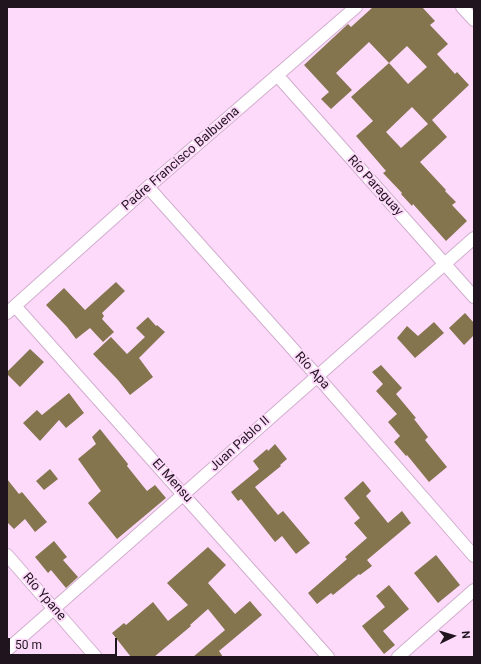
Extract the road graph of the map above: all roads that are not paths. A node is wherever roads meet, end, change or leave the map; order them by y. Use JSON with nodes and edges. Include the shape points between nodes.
{"nodes":[{"id":1,"x":356,"y":7,"type":"edge"},
{"id":2,"x":462,"y":7,"type":"edge"},
{"id":3,"x":474,"y":20,"type":"edge"},
{"id":4,"x":277,"y":75,"type":"junction"},
{"id":5,"x":148,"y":187,"type":"junction"},
{"id":6,"x":474,"y":238,"type":"edge"},
{"id":7,"x":444,"y":264,"type":"junction"},
{"id":8,"x":474,"y":297,"type":"edge"},
{"id":9,"x":11,"y":310,"type":"edge"},
{"id":10,"x":317,"y":376,"type":"junction"},
{"id":11,"x":184,"y":494,"type":"junction"},
{"id":12,"x":7,"y":555,"type":"edge"},
{"id":13,"x":474,"y":556,"type":"edge"},
{"id":14,"x":474,"y":590,"type":"edge"},
{"id":15,"x":54,"y":608,"type":"junction"},
{"id":16,"x":7,"y":650,"type":"edge"},
{"id":17,"x":96,"y":657,"type":"edge"},
{"id":18,"x":328,"y":657,"type":"edge"},
{"id":19,"x":398,"y":657,"type":"edge"}],
"edges":[{"from":1,"to":4,"type":"street","name":"Padre Francisco Balbuena"},
{"from":2,"to":3,"type":"street"},
{"from":4,"to":5,"type":"street","name":"Padre Francisco Balbuena"},
{"from":4,"to":7,"type":"street","name":"Río Paraguay"},
{"from":5,"to":9,"type":"street","name":"Padre Francisco Balbuena"},
{"from":5,"to":10,"type":"street","name":"Río Apa"},
{"from":6,"to":7,"type":"street","name":"Juan Pablo II"},
{"from":7,"to":8,"type":"street","name":"Río Paraguay"},
{"from":7,"to":10,"type":"street","name":"Juan Pablo II"},
{"from":9,"to":11,"type":"street","name":"El Mensu"},
{"from":10,"to":11,"type":"street","name":"Juan Pablo II"},
{"from":10,"to":13,"type":"street","name":"Río Apa"},
{"from":11,"to":15,"type":"street","name":"Juan Pablo II"},
{"from":11,"to":18,"type":"street","name":"El Mensu"},
{"from":12,"to":15,"type":"street","name":"Río Ypane"},
{"from":14,"to":19,"type":"street"},
{"from":15,"to":16,"type":"street","name":"Juan Pablo II"},
{"from":15,"to":17,"type":"street","name":"Río Ypane"}]}
